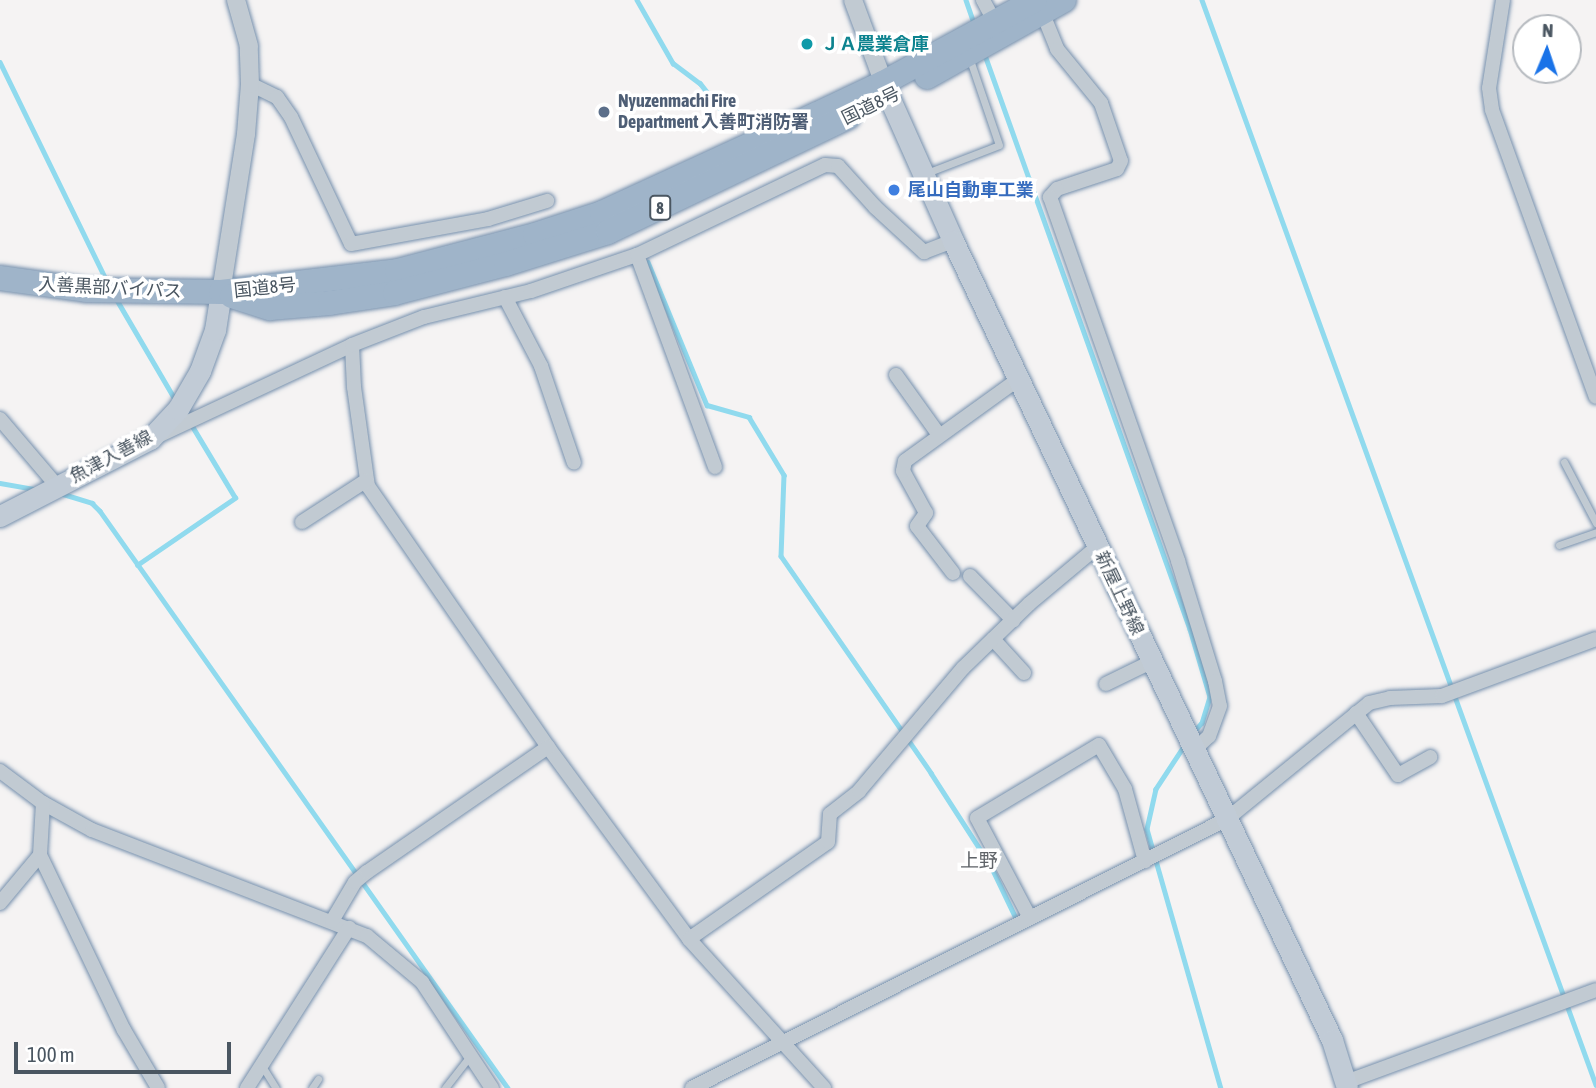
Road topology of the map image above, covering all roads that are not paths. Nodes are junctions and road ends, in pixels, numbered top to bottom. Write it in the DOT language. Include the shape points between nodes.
graph roads {
  1 [pos="236,0"];
  2 [pos="853,0"];
  3 [pos="1064,0"];
  4 [pos="1503,0"];
  5 [pos="1039,7"];
  6 [pos="993,19"];
  7 [pos="968,56"];
  8 [pos="250,85"];
  9 [pos="886,90"];
  10 [pos="923,175"];
  11 [pos="547,201"];
  12 [pos="953,241"];
  13 [pos="637,255"];
  14 [pos="0,278"];
  15 [pos="221,292"];
  16 [pos="505,298"];
  17 [pos="352,345"];
  18 [pos="896,375"];
  19 [pos="1020,377"];
  20 [pos="1596,397"];
  21 [pos="0,419"];
  22 [pos="939,435"];
  23 [pos="150,439"];
  24 [pos="1564,462"];
  25 [pos="574,463"];
  26 [pos="715,467"];
  27 [pos="368,480"];
  28 [pos="57,486"];
  29 [pos="0,516"];
  30 [pos="302,522"];
  31 [pos="1596,523"];
  32 [pos="1596,533"];
  33 [pos="1559,545"];
  34 [pos="1097,547"];
  35 [pos="953,573"];
  36 [pos="970,576"];
  37 [pos="1013,620"];
  38 [pos="993,639"];
  39 [pos="1596,639"];
  40 [pos="1151,662"];
  41 [pos="1024,673"];
  42 [pos="1106,684"];
  43 [pos="1356,713"];
  44 [pos="548,747"];
  45 [pos="1195,749"];
  46 [pos="1430,757"];
  47 [pos="0,771"];
  48 [pos="43,803"];
  49 [pos="1227,819"];
  50 [pos="40,855"];
  51 [pos="1145,861"];
  52 [pos="0,903"];
  53 [pos="1030,918"];
  54 [pos="332,921"];
  55 [pos="349,928"];
  56 [pos="689,939"];
  57 [pos="1596,990"];
  58 [pos="783,1043"];
  59 [pos="471,1055"];
  60 [pos="261,1065"];
  61 [pos="318,1079"];
  62 [pos="1346,1085"];
  63 [pos="157,1088"];
  64 [pos="247,1088"];
  65 [pos="276,1088"];
  66 [pos="312,1088"];
  67 [pos="445,1088"];
  68 [pos="492,1088"];
  69 [pos="692,1088"];
  70 [pos="824,1088"];
  1 -- 8 [label="street" via="249,46"];
  2 -- 9 [label="street"];
  3 -- 5 [label="highway, 国道8号 / 8"];
  4 -- 20 [label="street" via="1489,88 1492,110"];
  5 -- 6 [label="highway, 国道8号 / 8"];
  5 -- 45 [label="street" via="1057,49 1101,103 1121,161 1117,169 1057,189 1050,197 1216,681 1220,706 1209,736"];
  6 -- 7 [label="highway, 国道8号 / 8"];
  6 -- 9 [label="highway, 国道8号 / 8"];
  7 -- 9 [label="highway, 国道8号 / 8"];
  7 -- 10 [label="lane" via="999,145"];
  8 -- 11 [label="street" via="276,97 292,117 351,244 488,219"];
  8 -- 15 [label="street" via="243,161"];
  9 -- 10 [label="main road, 新屋上野線"];
  9 -- 15 [label="highway, 国道8号 / 8" via="608,232 506,264 396,293 330,303 270,308"];
  10 -- 12 [label="main road, 新屋上野線"];
  12 -- 13 [label="street" via="924,252 838,166 825,165"];
  12 -- 19 [label="main road, 新屋上野線"];
  13 -- 16 [label="street"];
  13 -- 26 [label="street"];
  14 -- 15 [label="highway, 入善黒部バイパス / 8" via="86,290"];
  15 -- 23 [label="main road, 魚津入善線" via="215,330 201,371 178,409"];
  16 -- 17 [label="street" via="424,317"];
  16 -- 25 [label="street" via="541,366"];
  17 -- 23 [label="street"];
  17 -- 27 [label="street"];
  18 -- 22 [label="street"];
  19 -- 22 [label="street"];
  19 -- 34 [label="main road, 新屋上野線"];
  21 -- 28 [label="street"];
  22 -- 35 [label="street" via="905,461 903,471 926,513 917,526"];
  23 -- 28 [label="main road, 魚津入善線"];
  24 -- 31 [label="lane"];
  27 -- 30 [label="street"];
  27 -- 44 [label="street"];
  28 -- 29 [label="main road, 魚津入善線"];
  32 -- 33 [label="lane"];
  34 -- 37 [label="street"];
  34 -- 40 [label="main road, 新屋上野線"];
  36 -- 37 [label="street"];
  37 -- 38 [label="street"];
  38 -- 41 [label="street"];
  38 -- 56 [label="street" via="963,667 859,791 830,814 828,842"];
  39 -- 43 [label="street" via="1442,696 1390,698 1369,703"];
  40 -- 42 [label="street"];
  40 -- 45 [label="main road, 新屋上野線"];
  43 -- 46 [label="street" via="1398,775"];
  43 -- 49 [label="street"];
  44 -- 54 [label="street" via="367,872 355,882"];
  44 -- 56 [label="street"];
  45 -- 49 [label="main road, 新屋上野線"];
  47 -- 48 [label="street"];
  48 -- 50 [label="street"];
  48 -- 54 [label="street" via="92,830"];
  49 -- 51 [label="street"];
  49 -- 62 [label="main road, 新屋上野線" via="1332,1040"];
  50 -- 52 [label="street"];
  50 -- 63 [label="street"];
  51 -- 53 [label="street"];
  51 -- 53 [label="street" via="1125,789 1099,745 977,818"];
  53 -- 58 [label="street"];
  54 -- 55 [label="street"];
  55 -- 59 [label="street" via="367,936 422,982"];
  55 -- 60 [label="street"];
  56 -- 58 [label="street"];
  57 -- 62 [label="street"];
  58 -- 69 [label="street"];
  58 -- 70 [label="street"];
  59 -- 67 [label="lane"];
  59 -- 68 [label="street"];
  60 -- 64 [label="street"];
  60 -- 65 [label="lane"];
  61 -- 66 [label="lane"];
}
